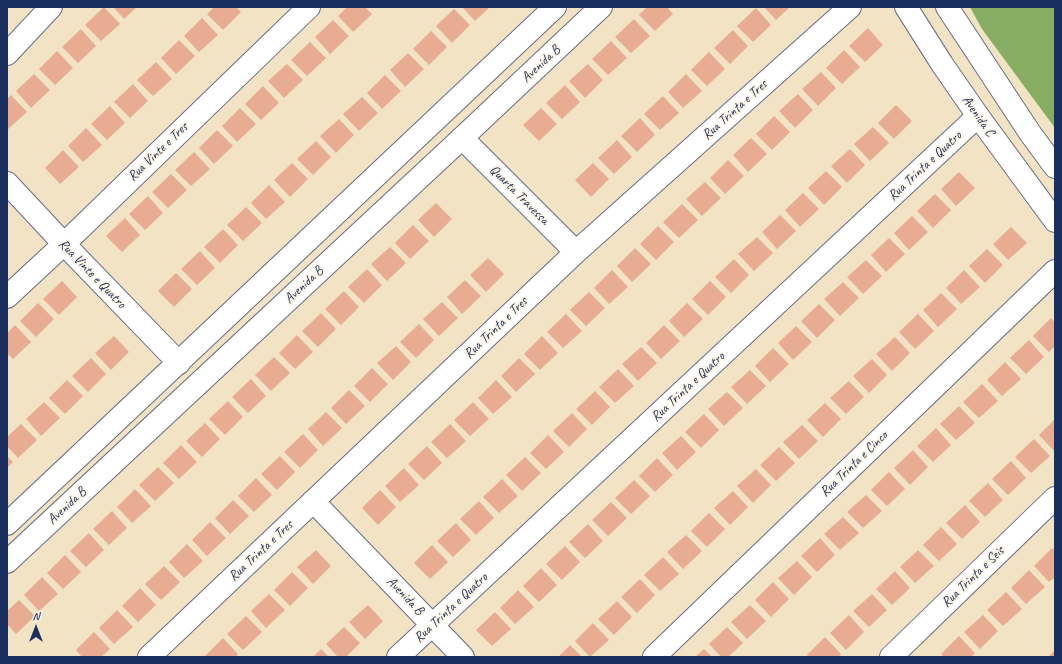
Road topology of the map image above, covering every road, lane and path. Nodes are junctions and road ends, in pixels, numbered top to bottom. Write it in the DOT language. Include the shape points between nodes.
graph roads {
  1 [pos="51,7"];
  2 [pos="309,7"];
  3 [pos="555,7"];
  4 [pos="601,7"];
  5 [pos="850,7"];
  6 [pos="906,7"];
  7 [pos="947,7"];
  8 [pos="7,54"];
  9 [pos="978,116"];
  10 [pos="462,138"];
  11 [pos="1055,167"];
  12 [pos="7,184"];
  13 [pos="1055,221"];
  14 [pos="64,244"];
  15 [pos="576,252"];
  16 [pos="1055,271"];
  17 [pos="7,297"];
  18 [pos="179,363"];
  19 [pos="1055,498"];
  20 [pos="313,501"];
  21 [pos="7,524"];
  22 [pos="7,562"];
  23 [pos="433,625"];
  24 [pos="149,657"];
  25 [pos="398,657"];
  26 [pos="463,657"];
  27 [pos="654,657"];
  28 [pos="891,657"];
  1 -- 8 [label="street"];
  2 -- 14 [label="street, Rua Vinte e Tres"];
  3 -- 18 [label="street, Avenida B"];
  4 -- 10 [label="street, Avenida B"];
  5 -- 15 [label="street, Rua Trinta e Tres"];
  6 -- 9 [label="street, Avenida C"];
  7 -- 11 [label="street"];
  9 -- 13 [label="street, Avenida C"];
  9 -- 23 [label="street, Rua Trinta e Quatro"];
  10 -- 15 [label="street, Quarta Travessa"];
  10 -- 22 [label="street, Avenida B"];
  12 -- 14 [label="street, Rua Vinte e Quatro"];
  14 -- 17 [label="street, Rua Vinte e Tres"];
  14 -- 18 [label="street, Rua Vinte e Quatro"];
  15 -- 20 [label="street, Rua Trinta e Tres"];
  16 -- 27 [label="street, Rua Trinta e Cinco"];
  18 -- 21 [label="street, Avenida B"];
  19 -- 28 [label="street, Rua Trinta e Seis"];
  20 -- 23 [label="street, Avenida B"];
  20 -- 24 [label="street, Rua Trinta e Tres"];
  23 -- 25 [label="street, Rua Trinta e Quatro"];
  23 -- 26 [label="street, Avenida B"];
}
